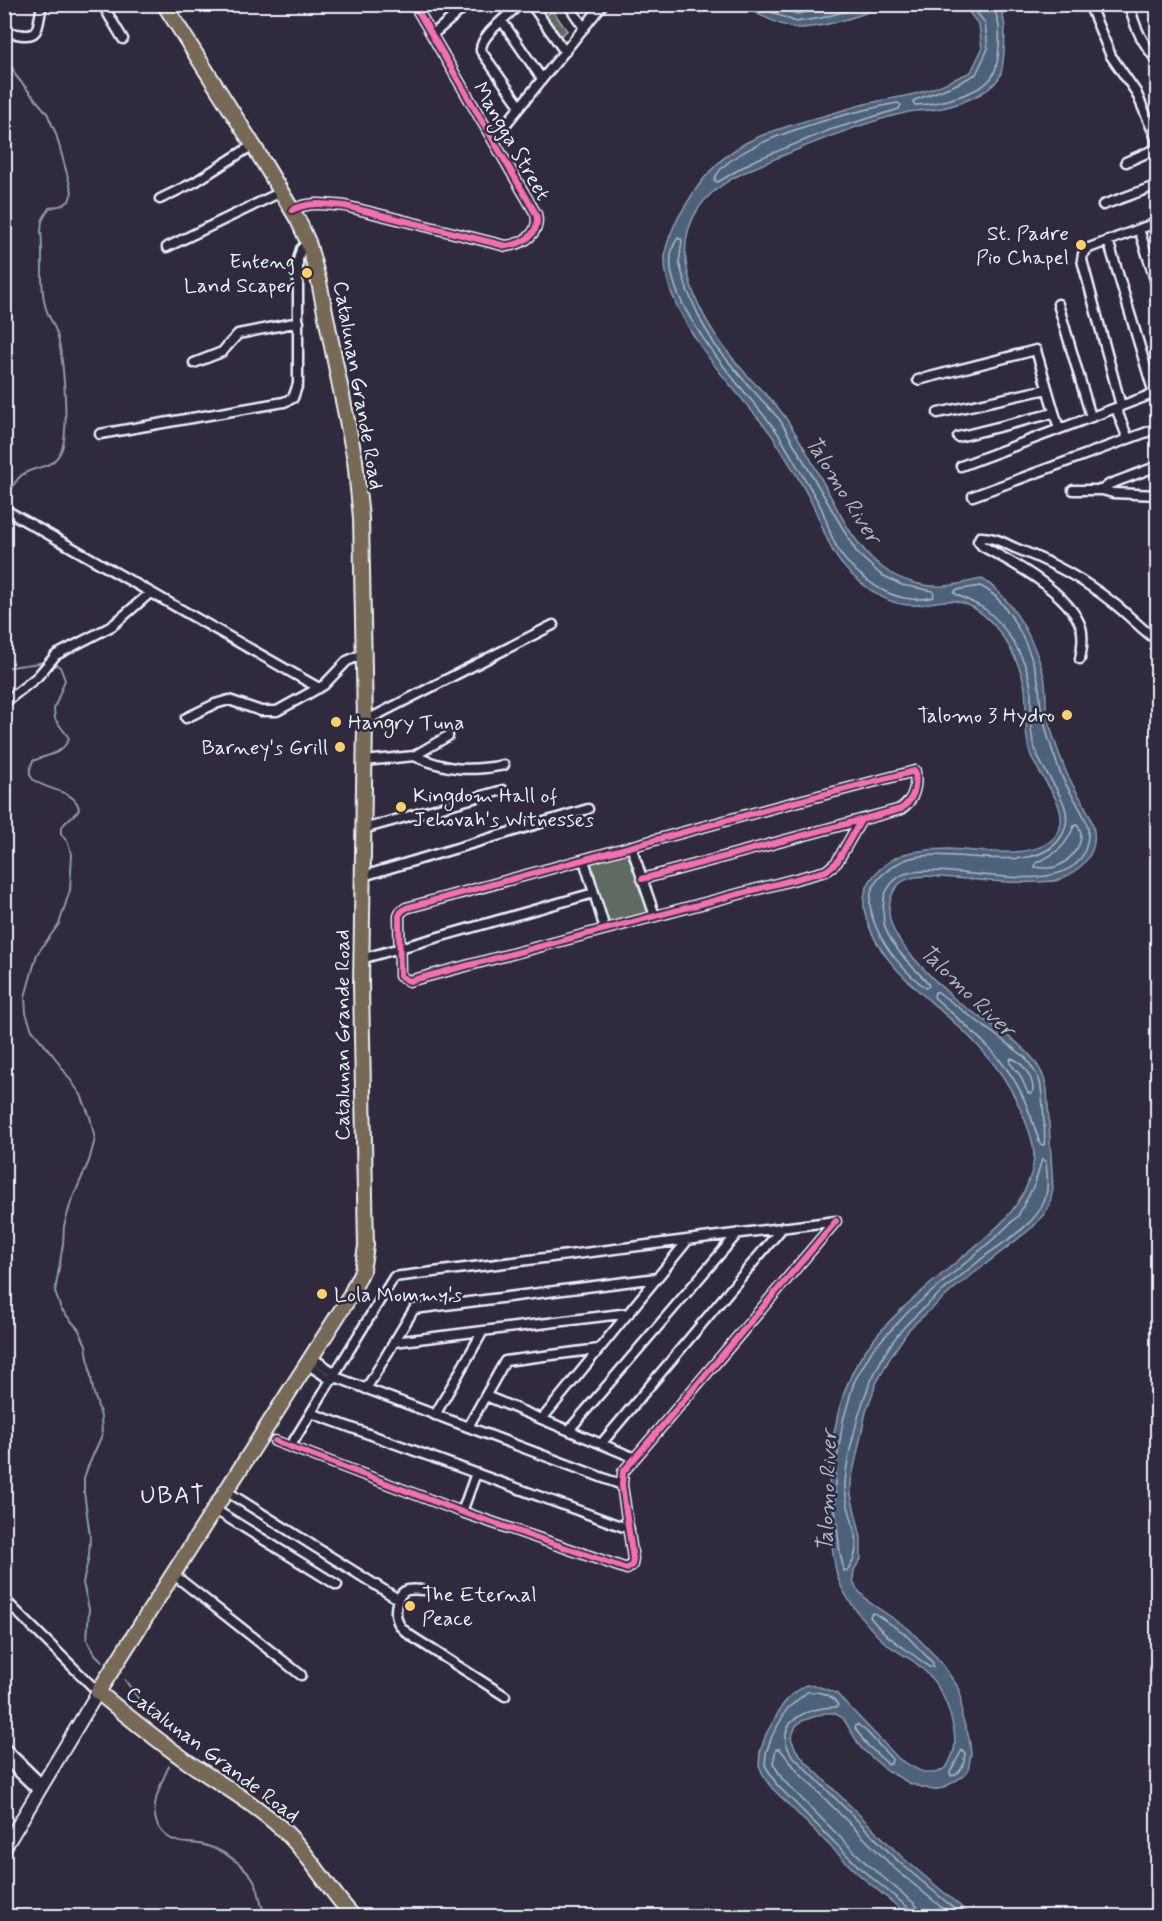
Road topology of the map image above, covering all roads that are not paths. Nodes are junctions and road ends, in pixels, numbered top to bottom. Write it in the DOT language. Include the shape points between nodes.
graph roads {
  1 [pos="42,4"];
  2 [pos="102,4"];
  3 [pos="164,4"];
  4 [pos="414,4"];
  5 [pos="468,4"];
  6 [pos="520,4"];
  7 [pos="531,4"];
  8 [pos="568,4"];
  9 [pos="603,4"];
  10 [pos="1089,4"];
  11 [pos="1129,4"];
  12 [pos="458,8"];
  13 [pos="502,21"];
  14 [pos="584,27"];
  15 [pos="4,32"];
  16 [pos="432,34"];
  17 [pos="123,39"];
  18 [pos="565,52"];
  19 [pos="1158,62"];
  20 [pos="542,79"];
  21 [pos="520,106"];
  22 [pos="493,140"];
  23 [pos="253,145"];
  24 [pos="1158,146"];
  25 [pos="1126,162"];
  26 [pos="1158,185"];
  27 [pos="281,192"];
  28 [pos="160,199"];
  29 [pos="1103,205"];
  30 [pos="292,210"];
  31 [pos="1158,222"];
  32 [pos="1139,229"];
  33 [pos="1108,240"];
  34 [pos="308,242"];
  35 [pos="167,247"];
  36 [pos="1158,290"];
  37 [pos="1058,304"];
  38 [pos="299,322"];
  39 [pos="194,363"];
  40 [pos="918,380"];
  41 [pos="1047,389"];
  42 [pos="1156,393"];
  43 [pos="1119,407"];
  44 [pos="938,412"];
  45 [pos="1054,413"];
  46 [pos="1091,417"];
  47 [pos="1158,428"];
  48 [pos="1059,429"];
  49 [pos="100,434"];
  50 [pos="958,437"];
  51 [pos="1128,439"];
  52 [pos="961,466"];
  53 [pos="1158,466"];
  54 [pos="1129,476"];
  55 [pos="1073,490"];
  56 [pos="1102,490"];
  57 [pos="1135,495"];
  58 [pos="1158,495"];
  59 [pos="973,496"];
  60 [pos="4,509"];
  61 [pos="150,593"];
  62 [pos="553,625"];
  63 [pos="1158,641"];
  64 [pos="363,654"];
  65 [pos="1080,659"];
  66 [pos="318,688"];
  67 [pos="4,702"];
  68 [pos="186,718"];
  69 [pos="364,721"];
  70 [pos="448,736"];
  71 [pos="414,756"];
  72 [pos="364,761"];
  73 [pos="504,765"];
  74 [pos="503,790"];
  75 [pos="588,809"];
  76 [pos="861,820"];
  77 [pos="363,829"];
  78 [pos="631,846"];
  79 [pos="584,860"];
  80 [pos="363,876"];
  81 [pos="642,879"];
  82 [pos="594,893"];
  83 [pos="655,916"];
  84 [pos="605,929"];
  85 [pos="399,948"];
  86 [pos="361,959"];
  87 [pos="783,1227"];
  88 [pos="738,1233"];
  89 [pos="688,1240"];
  90 [pos="657,1278"];
  91 [pos="629,1313"];
  92 [pos="483,1331"];
  93 [pos="394,1342"];
  94 [pos="599,1349"];
  95 [pos="309,1361"];
  96 [pos="335,1377"];
  97 [pos="366,1389"];
  98 [pos="486,1396"];
  99 [pos="311,1413"];
  100 [pos="435,1415"];
  101 [pos="542,1419"];
  102 [pos="468,1427"];
  103 [pos="568,1430"];
  104 [pos="275,1441"];
  105 [pos="601,1444"];
  106 [pos="290,1447"];
  107 [pos="634,1458"];
  108 [pos="476,1473"];
  109 [pos="622,1485"];
  110 [pos="226,1491"];
  111 [pos="214,1509"];
  112 [pos="462,1512"];
  113 [pos="629,1529"];
  114 [pos="173,1574"];
  115 [pos="337,1585"];
  116 [pos="424,1590"];
  117 [pos="4,1599"];
  118 [pos="398,1599"];
  119 [pos="301,1676"];
  120 [pos="98,1692"];
  121 [pos="505,1696"];
  122 [pos="4,1747"];
  123 [pos="4,1758"];
  124 [pos="40,1787"];
  125 [pos="4,1849"];
  126 [pos="352,1917"];
  1 -- 15 [label="street" via="34,35"];
  2 -- 17 [label="street"];
  3 -- 23 [label="main road, Catalunan Grande Road"];
  4 -- 16 [label="street, Mangga Street"];
  5 -- 12 [label="street"];
  6 -- 13 [label="street"];
  7 -- 18 [label="street"];
  8 -- 14 [label="street"];
  9 -- 14 [label="street"];
  10 -- 24 [label="street" via="1111,56 1136,92"];
  11 -- 19 [label="street" via="1134,26"];
  12 -- 16 [label="street"];
  13 -- 20 [label="street"];
  13 -- 21 [label="street" via="482,42 481,51"];
  14 -- 18 [label="street"];
  16 -- 22 [label="street, Mangga Street"];
  18 -- 20 [label="street"];
  20 -- 21 [label="street"];
  21 -- 22 [label="street"];
  22 -- 30 [label="street, Mangga Street" via="536,214 538,222 532,234 519,243 492,244 345,206 306,204"];
  23 -- 27 [label="main road, Catalunan Grande Road"];
  23 -- 28 [label="street"];
  24 -- 25 [label="street"];
  26 -- 29 [label="street"];
  27 -- 30 [label="main road, Catalunan Grande Road"];
  27 -- 35 [label="street"];
  30 -- 34 [label="main road, Catalunan Grande Road"];
  31 -- 32 [label="street"];
  32 -- 33 [label="street"];
  32 -- 36 [label="street"];
  33 -- 42 [label="street"];
  33 -- 43 [label="street" via="1089,248 1082,260"];
  34 -- 38 [label="street" via="298,260"];
  34 -- 64 [label="main road, Catalunan Grande Road" via="358,484"];
  37 -- 46 [label="street"];
  38 -- 39 [label="street" via="238,334 222,352"];
  38 -- 49 [label="street" via="298,384 296,394 289,400"];
  40 -- 41 [label="street" via="1036,350"];
  41 -- 44 [label="street"];
  41 -- 45 [label="street"];
  42 -- 43 [label="street"];
  43 -- 46 [label="street"];
  43 -- 51 [label="street"];
  45 -- 48 [label="street"];
  45 -- 50 [label="street"];
  46 -- 48 [label="street"];
  47 -- 51 [label="street"];
  48 -- 52 [label="street"];
  51 -- 59 [label="street"];
  53 -- 54 [label="street"];
  54 -- 56 [label="street"];
  54 -- 57 [label="street"];
  55 -- 56 [label="street"];
  56 -- 57 [label="street"];
  57 -- 58 [label="street"];
  60 -- 61 [label="street"];
  61 -- 66 [label="street"];
  61 -- 67 [label="street" via="111,626 56,655 37,677"];
  62 -- 69 [label="street"];
  63 -- 65 [label="street" via="1114,603 1078,579 1025,552 980,537 982,546 1027,570 1067,606 1081,627"];
  64 -- 66 [label="street" via="347,661 329,682"];
  64 -- 69 [label="main road, Catalunan Grande Road"];
  66 -- 68 [label="street" via="270,712 229,700"];
  69 -- 72 [label="main road, Catalunan Grande Road"];
  70 -- 71 [label="street"];
  71 -- 72 [label="street"];
  71 -- 73 [label="street" via="456,770"];
  72 -- 77 [label="main road, Catalunan Grande Road"];
  74 -- 77 [label="street"];
  75 -- 80 [label="street"];
  76 -- 78 [label="street" via="893,813 907,805 915,789 915,771"];
  76 -- 81 [label="street"];
  76 -- 83 [label="street" via="831,869"];
  77 -- 80 [label="main road, Catalunan Grande Road"];
  78 -- 79 [label="street"];
  78 -- 81 [label="street"];
  79 -- 82 [label="street"];
  79 -- 85 [label="street" via="404,910 399,916"];
  80 -- 86 [label="main road, Catalunan Grande Road"];
  81 -- 83 [label="street"];
  82 -- 84 [label="street"];
  82 -- 85 [label="street"];
  83 -- 84 [label="street"];
  84 -- 85 [label="street" via="409,981 399,973"];
  85 -- 86 [label="street"];
  86 -- 95 [label="main road, Catalunan Grande Road" via="365,1254 355,1287"];
  87 -- 88 [label="street"];
  87 -- 105 [label="street"];
  87 -- 107 [label="street" via="836,1221"];
  88 -- 89 [label="street"];
  88 -- 103 [label="street"];
  89 -- 90 [label="street"];
  89 -- 96 [label="street" via="394,1277"];
  90 -- 91 [label="street"];
  90 -- 93 [label="street" via="414,1309"];
  91 -- 92 [label="street"];
  91 -- 94 [label="street"];
  92 -- 93 [label="street"];
  92 -- 100 [label="street"];
  93 -- 97 [label="street"];
  94 -- 98 [label="street" via="505,1361"];
  94 -- 101 [label="street"];
  95 -- 96 [label="street"];
  95 -- 110 [label="main road, Catalunan Grande Road"];
  96 -- 97 [label="street"];
  96 -- 99 [label="street"];
  97 -- 100 [label="street"];
  98 -- 101 [label="street"];
  98 -- 102 [label="street"];
  99 -- 106 [label="street"];
  99 -- 108 [label="street"];
  100 -- 102 [label="street"];
  101 -- 103 [label="street"];
  102 -- 109 [label="street"];
  103 -- 105 [label="street"];
  104 -- 106 [label="street"];
  105 -- 107 [label="street"];
  106 -- 112 [label="street"];
  107 -- 109 [label="street" via="623,1472"];
  108 -- 112 [label="street"];
  108 -- 113 [label="street"];
  109 -- 113 [label="street"];
  110 -- 111 [label="main road, Catalunan Grande Road"];
  110 -- 118 [label="street"];
  111 -- 114 [label="main road, Catalunan Grande Road"];
  111 -- 115 [label="street"];
  112 -- 113 [label="street" via="623,1569 633,1563"];
  114 -- 119 [label="street"];
  114 -- 120 [label="main road, Catalunan Grande Road"];
  116 -- 118 [label="street" via="408,1590"];
  117 -- 120 [label="street"];
  118 -- 121 [label="street" via="397,1621 405,1631"];
  120 -- 124 [label="main road"];
  120 -- 126 [label="main road, Catalunan Grande Road" via="280,1827"];
  122 -- 124 [label="street"];
  123 -- 124 [label="street"];
  124 -- 125 [label="main road"];
}
